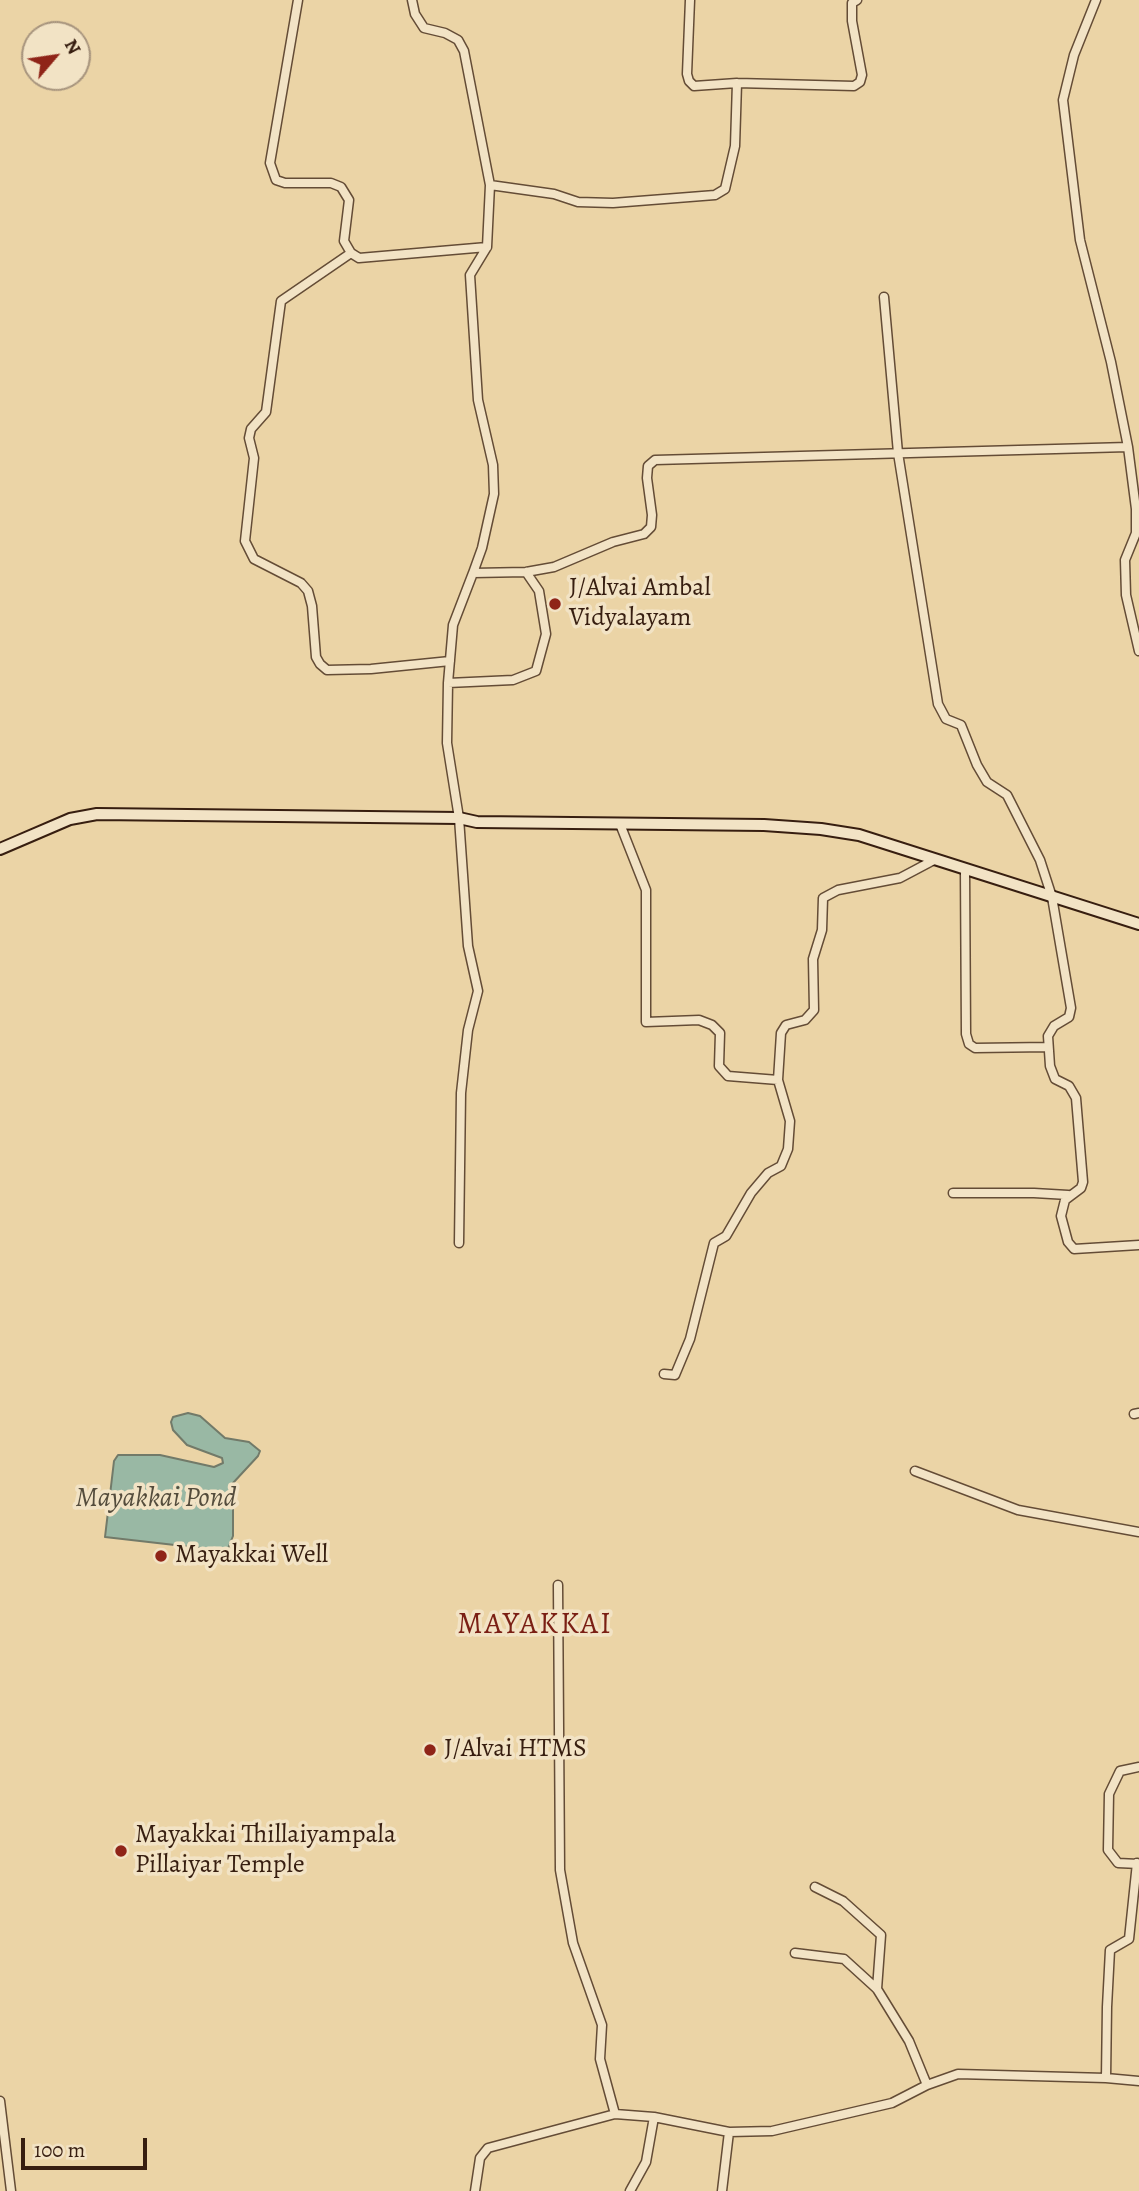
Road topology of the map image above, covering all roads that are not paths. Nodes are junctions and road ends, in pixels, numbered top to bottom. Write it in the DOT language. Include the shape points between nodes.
graph roads {
  1 [pos="298,0"];
  2 [pos="412,0"];
  3 [pos="690,0"];
  4 [pos="857,0"];
  5 [pos="1096,0"];
  6 [pos="737,83"];
  7 [pos="490,184"];
  8 [pos="487,247"];
  9 [pos="351,253"];
  10 [pos="884,297"];
  11 [pos="1128,447"];
  12 [pos="898,453"];
  13 [pos="1138,509"];
  14 [pos="526,572"];
  15 [pos="473,573"];
  16 [pos="1139,651"];
  17 [pos="450,660"];
  18 [pos="448,683"];
  19 [pos="459,818"];
  20 [pos="620,824"];
  21 [pos="0,849"];
  22 [pos="934,860"];
  23 [pos="965,870"];
  24 [pos="1052,897"];
  25 [pos="1139,925"];
  26 [pos="1048,1047"];
  27 [pos="778,1080"];
  28 [pos="953,1193"];
  29 [pos="1068,1195"];
  30 [pos="459,1243"];
  31 [pos="1139,1245"];
  32 [pos="664,1374"];
  33 [pos="915,1471"];
  34 [pos="1139,1532"];
  35 [pos="558,1586"];
  36 [pos="1139,1768"];
  37 [pos="1138,1863"];
  38 [pos="815,1887"];
  39 [pos="795,1953"];
  40 [pos="877,1989"];
  41 [pos="1106,2078"];
  42 [pos="1139,2081"];
  43 [pos="927,2085"];
  44 [pos="0,2101"];
  45 [pos="615,2114"];
  46 [pos="654,2117"];
  47 [pos="729,2132"];
  48 [pos="11,2191"];
  49 [pos="475,2191"];
  50 [pos="630,2191"];
  51 [pos="722,2191"];
  1 -- 9 [label="street" via="270,163 276,180 341,187 349,200 344,241"];
  2 -- 7 [label="street" via="424,28 458,40 464,51"];
  3 -- 6 [label="street" via="689,81 694,86"];
  4 -- 6 [label="street" via="852,3 852,21 860,82 854,86"];
  5 -- 11 [label="street" via="1074,55 1063,100 1080,240"];
  6 -- 7 [label="street" via="735,146 725,189 715,195 578,202"];
  7 -- 8 [label="street"];
  8 -- 9 [label="street" via="359,258"];
  8 -- 15 [label="street" via="470,275 478,400 493,465 494,494"];
  9 -- 17 [label="street" via="281,301 266,412 249,438 254,458 245,541 254,559 308,591 316,657 327,670"];
  10 -- 12 [label="street"];
  11 -- 12 [label="street"];
  11 -- 13 [label="street"];
  12 -- 14 [label="street" via="655,460 648,466 647,478 651,527 643,534 554,567"];
  12 -- 24 [label="street" via="938,704 946,719 961,726 987,782 1007,795 1040,860"];
  13 -- 16 [label="street" via="1136,533 1125,560 1126,595"];
  14 -- 15 [label="street"];
  14 -- 18 [label="street" via="539,591 546,634 536,671 513,680"];
  15 -- 17 [label="street" via="453,625"];
  17 -- 18 [label="street"];
  18 -- 19 [label="street" via="447,743"];
  19 -- 20 [label="street"];
  19 -- 21 [label="street" via="97,814 70,819"];
  19 -- 30 [label="street" via="468,946 478,991 461,1093"];
  20 -- 22 [label="street" via="821,829 859,835"];
  20 -- 27 [label="street" via="646,890 646,1022 699,1020 712,1025 720,1033 719,1066 728,1076"];
  22 -- 23 [label="street"];
  22 -- 27 [label="street" via="900,878 838,890 822,898 822,930 813,959 814,1010 805,1020 786,1025 781,1033"];
  23 -- 24 [label="street"];
  23 -- 26 [label="street" via="969,1044 975,1048"];
  24 -- 25 [label="street"];
  24 -- 26 [label="street" via="1071,1008 1069,1017 1048,1036"];
  26 -- 29 [label="street" via="1055,1079 1069,1086 1076,1098 1083,1182"];
  27 -- 32 [label="street" via="790,1121 788,1149 781,1166 751,1192 726,1236 713,1243 690,1339 675,1375"];
  28 -- 29 [label="street"];
  29 -- 31 [label="street" via="1062,1216 1071,1248"];
  33 -- 34 [label="street" via="1018,1510"];
  35 -- 45 [label="street" via="560,1870 573,1943 602,2025 600,2059"];
  36 -- 37 [label="street" via="1120,1771 1109,1794 1108,1850 1118,1863"];
  37 -- 41 [label="street" via="1129,1939 1110,1950"];
  38 -- 40 [label="street" via="843,1901 881,1934"];
  39 -- 40 [label="street" via="844,1959"];
  40 -- 43 [label="street" via="909,2041"];
  41 -- 42 [label="street"];
  41 -- 43 [label="street" via="958,2074"];
  43 -- 47 [label="street" via="892,2103 852,2113 772,2131"];
  44 -- 48 [label="street"];
  45 -- 46 [label="street"];
  45 -- 49 [label="street" via="488,2148 480,2158"];
  46 -- 47 [label="street"];
  46 -- 50 [label="street" via="646,2162"];
  47 -- 51 [label="street"];
}
